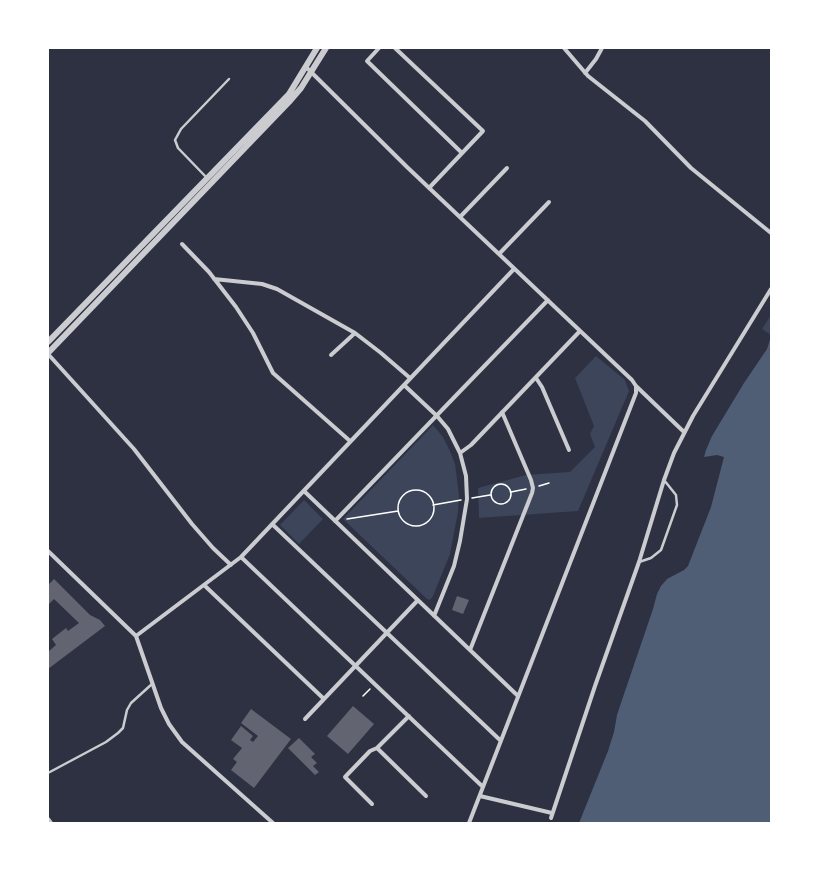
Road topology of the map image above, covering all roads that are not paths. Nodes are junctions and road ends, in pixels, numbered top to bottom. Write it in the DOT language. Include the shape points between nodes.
graph roads {
  1 [pos="317,48"];
  2 [pos="326,48"];
  3 [pos="379,48"];
  4 [pos="395,48"];
  5 [pos="564,48"];
  6 [pos="602,48"];
  7 [pos="306,67"];
  8 [pos="311,72"];
  9 [pos="585,73"];
  10 [pos="229,79"];
  11 [pos="462,153"];
  12 [pos="507,168"];
  13 [pos="210,181"];
  14 [pos="429,188"];
  15 [pos="550,202"];
  16 [pos="460,217"];
  17 [pos="771,233"];
  18 [pos="182,244"];
  19 [pos="499,254"];
  20 [pos="514,269"];
  21 [pos="214,279"];
  22 [pos="771,289"];
  23 [pos="548,300"];
  24 [pos="580,331"];
  25 [pos="355,333"];
  26 [pos="48,342"];
  27 [pos="48,353"];
  28 [pos="331,355"];
  29 [pos="410,378"];
  30 [pos="536,378"];
  31 [pos="404,385"];
  32 [pos="636,386"];
  33 [pos="502,412"];
  34 [pos="436,416"];
  35 [pos="684,432"];
  36 [pos="350,441"];
  37 [pos="569,450"];
  38 [pos="460,452"];
  39 [pos="664,480"];
  40 [pos="304,491"];
  41 [pos="335,521"];
  42 [pos="272,524"];
  43 [pos="48,551"];
  44 [pos="241,557"];
  45 [pos="639,562"];
  46 [pos="231,565"];
  47 [pos="204,585"];
  48 [pos="418,600"];
  49 [pos="434,616"];
  50 [pos="386,633"];
  51 [pos="136,636"];
  52 [pos="470,650"];
  53 [pos="355,666"];
  54 [pos="152,684"];
  55 [pos="518,696"];
  56 [pos="324,699"];
  57 [pos="409,716"];
  58 [pos="305,718"];
  59 [pos="501,741"];
  60 [pos="377,748"];
  61 [pos="48,773"];
  62 [pos="483,787"];
  63 [pos="426,796"];
  64 [pos="480,796"];
  65 [pos="372,804"];
  66 [pos="552,812"];
  67 [pos="551,818"];
  68 [pos="48,819"];
  69 [pos="51,823"];
  70 [pos="273,823"];
  71 [pos="469,823"];
  1 -- 7 [label="street"];
  2 -- 8 [label="street"];
  3 -- 11 [label="street" via="366,60"];
  4 -- 11 [label="street" via="483,131"];
  5 -- 9 [label="street"];
  6 -- 9 [label="street"];
  7 -- 8 [label="street"];
  7 -- 13 [label="street" via="289,94"];
  8 -- 13 [label="street" via="289,102"];
  8 -- 14 [label="street"];
  9 -- 17 [label="street" via="646,121 704,180"];
  10 -- 13 [label="lane" via="181,129 175,140 178,148"];
  11 -- 14 [label="street"];
  12 -- 16 [label="street"];
  13 -- 26 [label="street"];
  13 -- 27 [label="street"];
  14 -- 16 [label="street"];
  15 -- 19 [label="street"];
  16 -- 19 [label="street"];
  18 -- 21 [label="street"];
  19 -- 20 [label="street"];
  20 -- 23 [label="street"];
  20 -- 29 [label="street"];
  21 -- 25 [label="street" via="271,287"];
  21 -- 36 [label="street" via="253,333 273,373"];
  22 -- 35 [label="street"];
  23 -- 24 [label="street"];
  23 -- 34 [label="street"];
  24 -- 30 [label="street"];
  24 -- 32 [label="street"];
  25 -- 28 [label="street"];
  25 -- 29 [label="street"];
  27 -- 46 [label="street" via="130,444 192,524"];
  29 -- 31 [label="street"];
  30 -- 33 [label="street"];
  30 -- 37 [label="street"];
  31 -- 34 [label="street"];
  31 -- 36 [label="street"];
  32 -- 35 [label="street"];
  32 -- 55 [label="street" via="636,393"];
  33 -- 38 [label="street" via="471,445"];
  33 -- 52 [label="street" via="533,488"];
  34 -- 38 [label="street" via="450,433"];
  34 -- 41 [label="street"];
  35 -- 39 [label="street"];
  36 -- 40 [label="street"];
  38 -- 49 [label="street" via="467,488 463,526 454,566"];
  39 -- 45 [label="street"];
  39 -- 45 [label="lane" via="676,495 676,505 660,550 651,558"];
  40 -- 41 [label="street"];
  40 -- 42 [label="street"];
  41 -- 48 [label="street"];
  42 -- 44 [label="street"];
  42 -- 50 [label="street"];
  43 -- 51 [label="street"];
  44 -- 46 [label="street"];
  44 -- 53 [label="street"];
  45 -- 66 [label="street"];
  46 -- 47 [label="street"];
  47 -- 51 [label="street"];
  47 -- 56 [label="street"];
  48 -- 49 [label="street"];
  48 -- 50 [label="street"];
  49 -- 52 [label="street"];
  50 -- 53 [label="street"];
  50 -- 59 [label="street"];
  51 -- 54 [label="street"];
  52 -- 55 [label="street"];
  53 -- 56 [label="street"];
  53 -- 57 [label="street"];
  54 -- 61 [label="lane" via="131,703 123,728 118,733"];
  54 -- 70 [label="street" via="164,716 182,742"];
  55 -- 59 [label="street"];
  56 -- 58 [label="street"];
  57 -- 60 [label="street"];
  57 -- 62 [label="street"];
  59 -- 62 [label="street"];
  60 -- 63 [label="street"];
  60 -- 65 [label="street" via="345,777"];
  62 -- 64 [label="street"];
  64 -- 66 [label="street"];
  64 -- 71 [label="street"];
  66 -- 67 [label="street"];
  68 -- 69 [label="street"];
}
